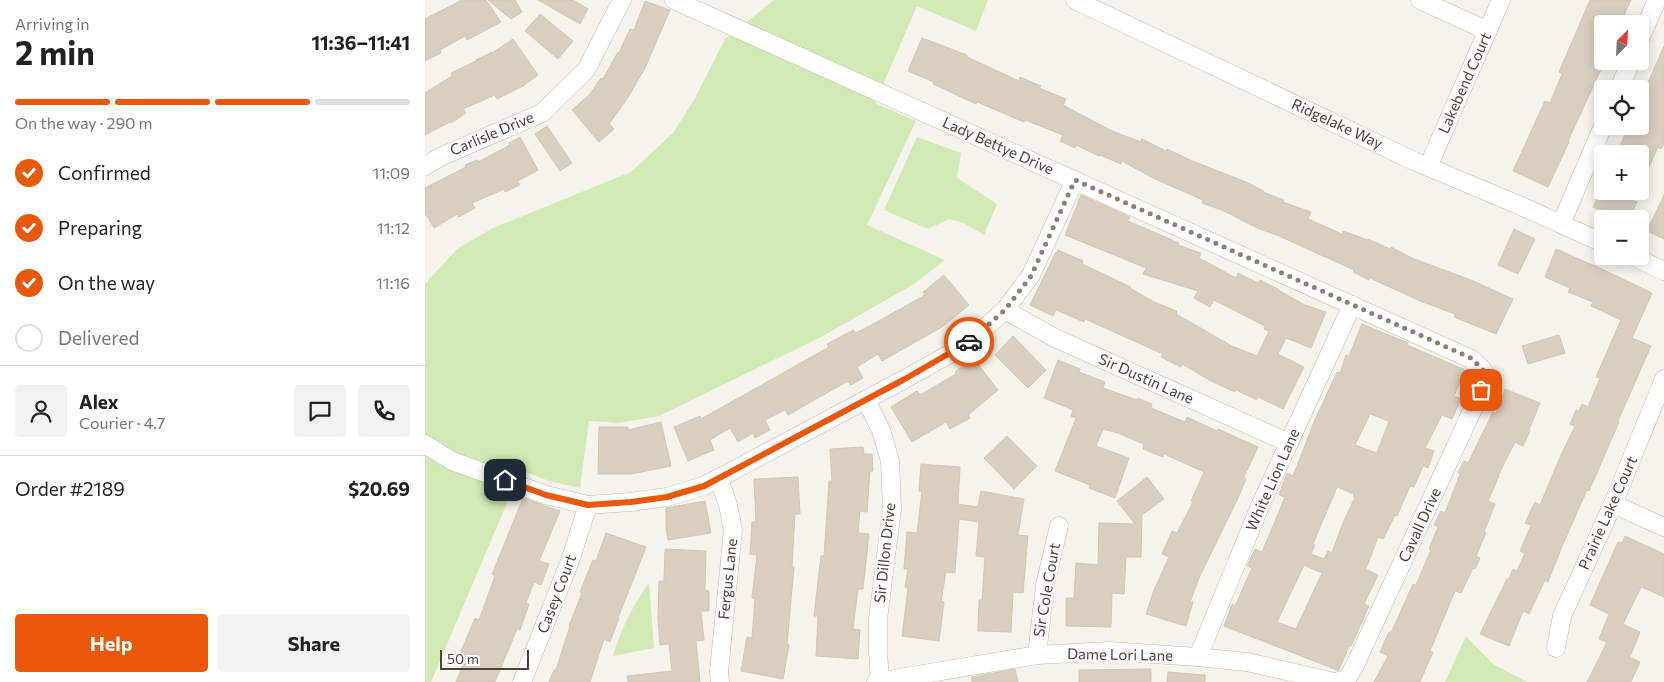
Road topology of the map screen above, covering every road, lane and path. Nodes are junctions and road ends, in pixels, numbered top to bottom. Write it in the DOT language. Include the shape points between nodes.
graph roads {
  1 [pos="621,0"];
  2 [pos="674,0"];
  3 [pos="1075,0"];
  4 [pos="1420,0"];
  5 [pos="1501,0"];
  6 [pos="1657,0"];
  7 [pos="1649,18"];
  8 [pos="1488,31"];
  9 [pos="1599,135"];
  10 [pos="425,166"];
  11 [pos="1428,167"];
  12 [pos="1075,180"];
  13 [pos="1561,224"];
  14 [pos="1594,239"];
  15 [pos="1649,264"];
  16 [pos="1664,271"];
  17 [pos="1352,305"];
  18 [pos="1005,310"];
  19 [pos="1483,370"];
  20 [pos="1664,379"];
  21 [pos="866,400"];
  22 [pos="1289,443"];
  23 [pos="425,444"];
  24 [pos="719,479"];
  25 [pos="1613,504"];
  26 [pos="588,505"];
  27 [pos="1059,526"];
  28 [pos="1664,527"];
  29 [pos="1557,648"];
  30 [pos="1037,655"];
  31 [pos="1198,657"];
  32 [pos="878,681"];
  33 [pos="1338,681"];
  34 [pos="522,682"];
  35 [pos="720,682"];
  1 -- 10 [label="street, Carlisle Drive" via="586,70 542,113"];
  2 -- 12 [label="street, Lady Bettye Drive"];
  3 -- 11 [label="street, Ridgelake Way"];
  4 -- 8 [label="street"];
  5 -- 8 [label="street, Lakebend Court"];
  6 -- 7 [label="street"];
  8 -- 11 [label="street, Lakebend Court"];
  9 -- 13 [label="street"];
  11 -- 13 [label="street, Ridgelake Way"];
  12 -- 17 [label="street, Lady Bettye Drive"];
  12 -- 18 [label="street" via="1031,276"];
  13 -- 14 [label="street, Ridgelake Way"];
  15 -- 16 [label="street"];
  17 -- 19 [label="street, Lady Bettye Drive" via="1471,358"];
  17 -- 22 [label="street, White Lion Lane"];
  18 -- 21 [label="street" via="967,344"];
  18 -- 22 [label="street, Sir Dustin Lane" via="1055,338"];
  19 -- 33 [label="street, Cavall Drive" via="1485,381 1477,400 1355,665"];
  20 -- 25 [label="street, Prairie Lake Court"];
  21 -- 24 [label="street"];
  21 -- 32 [label="street, Sir Dillon Drive" via="881,430 890,461 892,508 878,619"];
  22 -- 31 [label="street, White Lion Lane"];
  23 -- 26 [label="street" via="453,461 546,495"];
  24 -- 26 [label="street" via="667,497"];
  24 -- 35 [label="street, Fergus Lane" via="729,504 733,530"];
  25 -- 28 [label="street"];
  25 -- 29 [label="street, Prairie Lake Court" via="1562,616"];
  26 -- 34 [label="street, Casey Court" via="570,562"];
  27 -- 30 [label="street, Sir Cole Court" via="1045,585"];
  30 -- 31 [label="street, Dame Lori Lane" via="1109,652"];
  30 -- 32 [label="street, Dame Lori Lane"];
  31 -- 33 [label="street, Dame Lori Lane" via="1247,662"];
}
